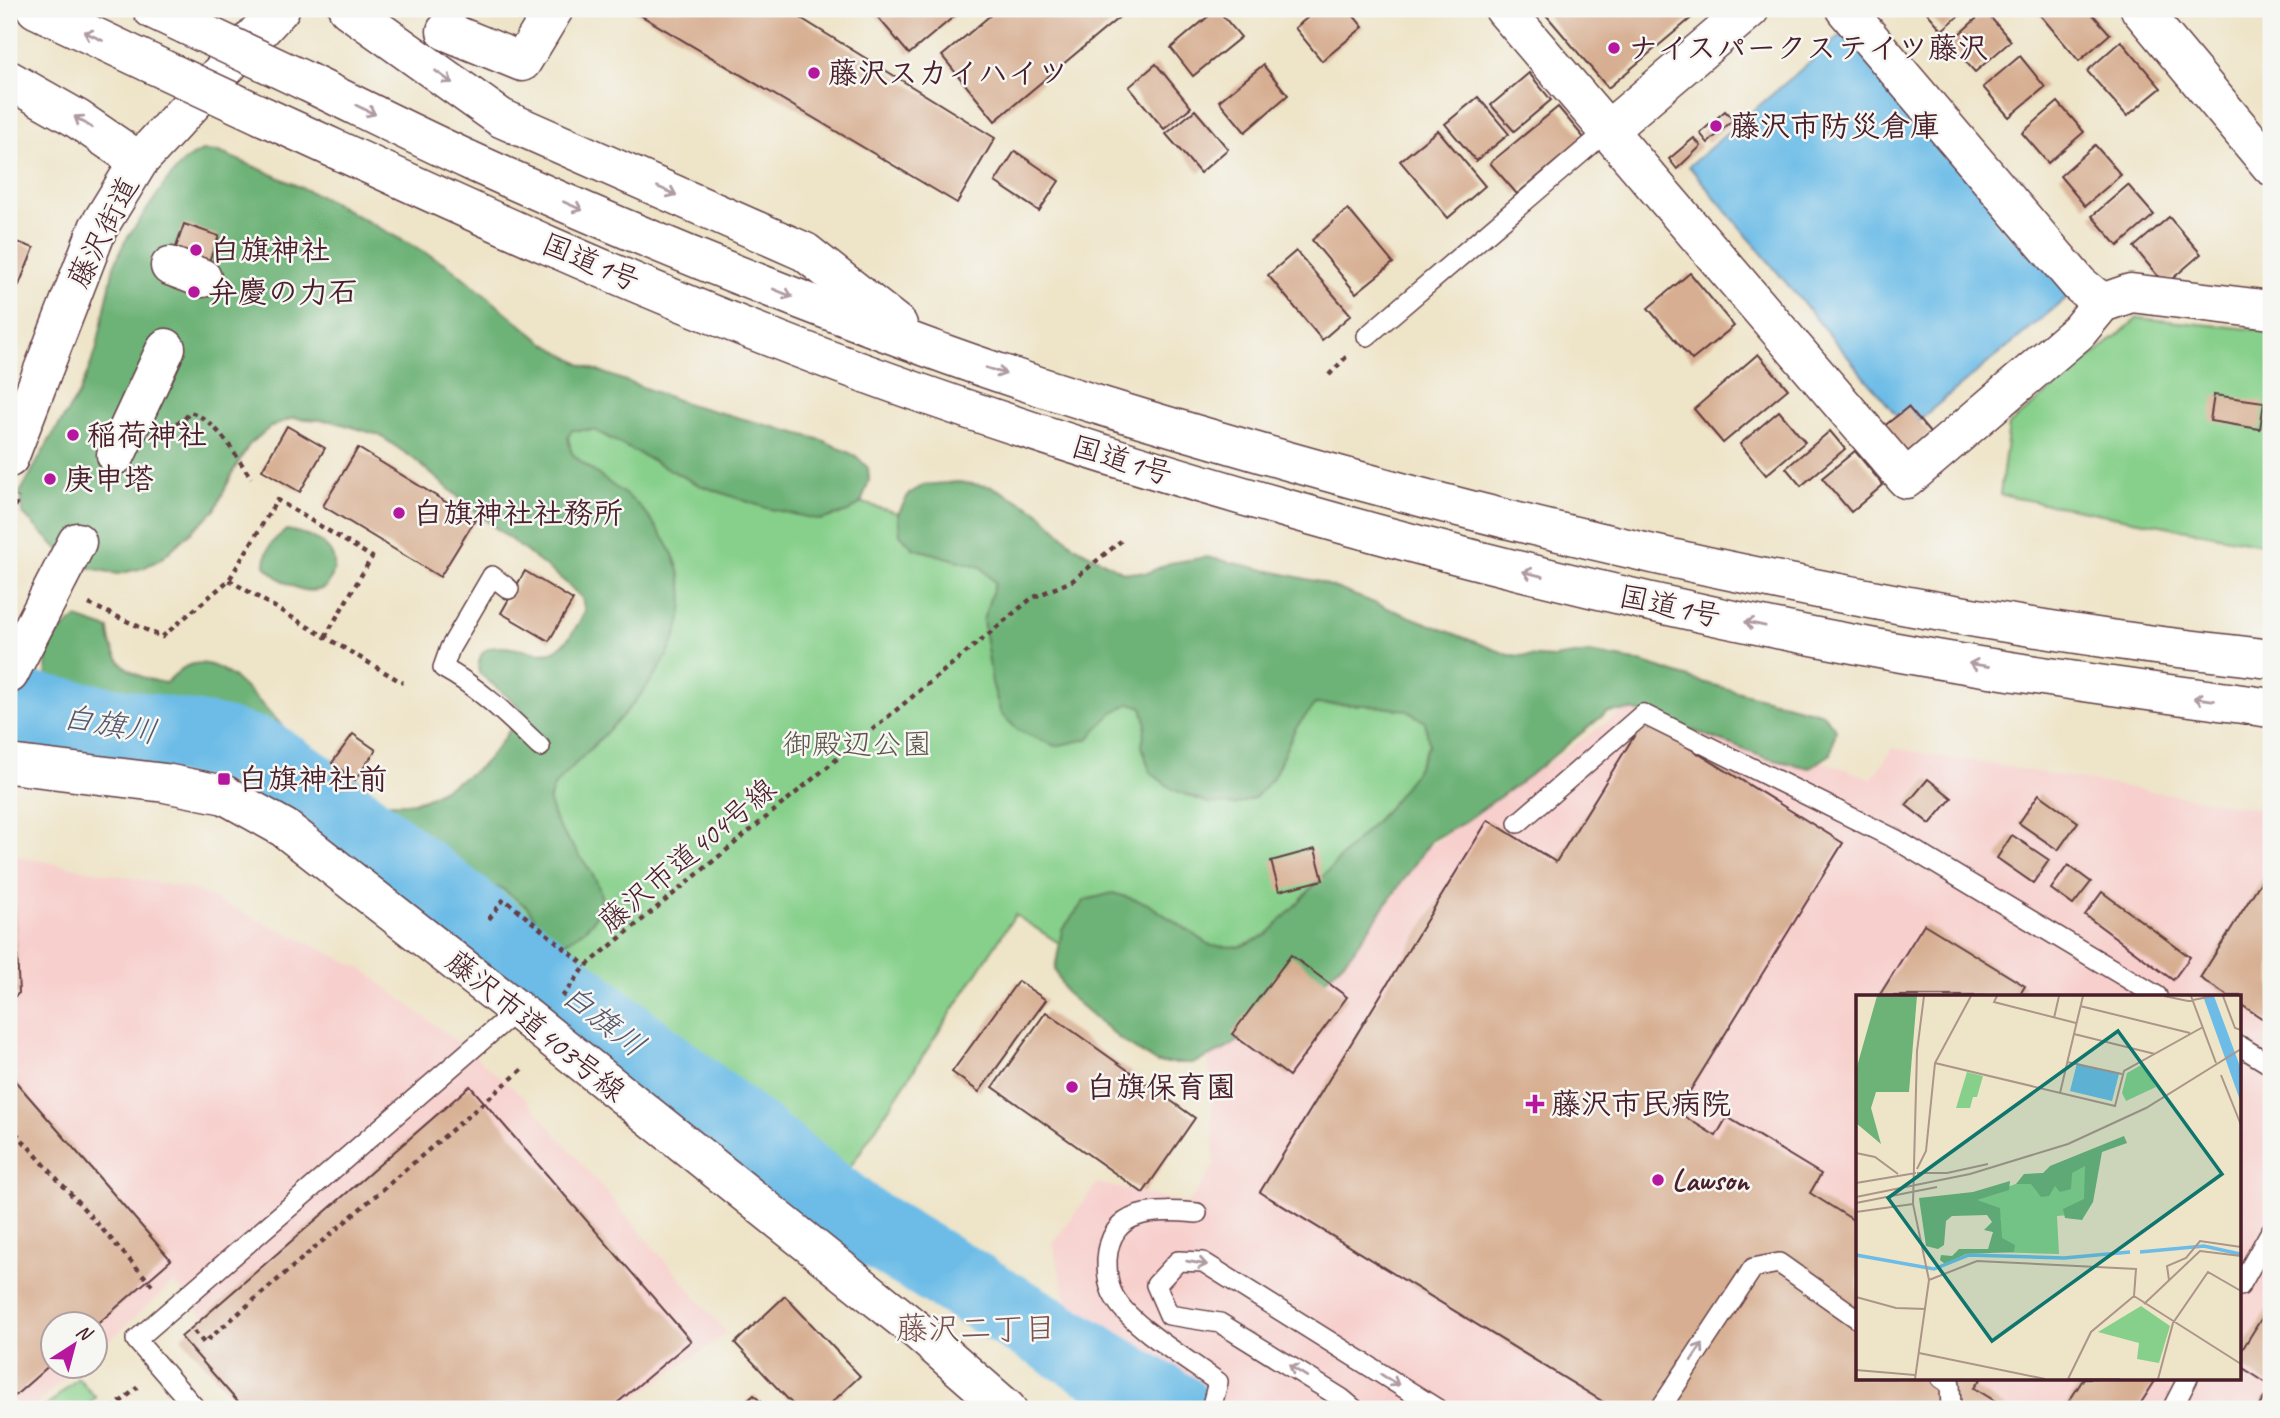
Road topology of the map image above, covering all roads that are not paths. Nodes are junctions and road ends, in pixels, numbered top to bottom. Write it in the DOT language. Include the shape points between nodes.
graph roads {
  1 [pos="36,9"];
  2 [pos="152,9"];
  3 [pos="280,9"];
  4 [pos="348,9"];
  5 [pos="554,9"];
  6 [pos="1504,9"];
  7 [pos="1750,9"];
  8 [pos="1845,9"];
  9 [pos="2140,9"];
  10 [pos="446,31"];
  11 [pos="9,80"];
  12 [pos="1608,130"];
  13 [pos="139,161"];
  14 [pos="2271,166"];
  15 [pos="2102,303"];
  16 [pos="2271,310"];
  17 [pos="1367,336"];
  18 [pos="166,348"];
  19 [pos="928,348"];
  20 [pos="116,455"];
  21 [pos="9,458"];
  22 [pos="78,542"];
  23 [pos="509,589"];
  24 [pos="2271,659"];
  25 [pos="9,674"];
  26 [pos="2271,708"];
  27 [pos="540,747"];
  28 [pos="9,764"];
  29 [pos="1518,823"];
  30 [pos="2155,995"];
  31 [pos="517,1010"];
  32 [pos="2242,1047"];
  33 [pos="2271,1065"];
  34 [pos="1197,1213"];
  35 [pos="2271,1231"];
  36 [pos="2242,1282"];
  37 [pos="1856,1318"];
  38 [pos="1944,1380"];
  39 [pos="2187,1380"];
  40 [pos="1212,1408"];
  41 [pos="196,1409"];
  42 [pos="1007,1409"];
  43 [pos="1354,1409"];
  44 [pos="1436,1409"];
  45 [pos="1660,1409"];
  46 [pos="1951,1409"];
  47 [pos="2172,1409"];
  26 -- 1 [label="main road, 国道1号, one-way, bridge" via="2093,684 1747,622 1396,540 1181,479 1030,431 766,336 442,197"];
  2 -- 19 [label="main road, 国道1号, one-way, bridge" via="471,161 648,239"];
  3 -- 13 [label="main road, 藤沢街道"];
  4 -- 19 [label="main road, one-way" via="501,118 805,252"];
  5 -- 10 [label="main road" via="522,62"];
  6 -- 12 [label="main road"];
  7 -- 12 [label="main road"];
  8 -- 15 [label="main road" via="2079,284"];
  9 -- 14 [label="main road"];
  13 -- 11 [label="main road, one-way" via="76,117"];
  12 -- 15 [label="main road" via="1906,479 2078,332"];
  12 -- 17 [label="lane"];
  13 -- 21 [label="main road, 藤沢街道" via="98,228"];
  15 -- 16 [label="main road" via="2131,293"];
  18 -- 20 [label="main road"];
  19 -- 24 [label="main road, 国道1号, one-way" via="1218,441 1420,498 1637,550 1865,598 2098,637"];
  22 -- 25 [label="main road"];
  23 -- 27 [label="lane" via="492,576 443,668 502,710"];
  28 -- 31 [label="main road, 藤沢市道403号線" via="225,795 284,828"];
  29 -- 30 [label="lane" via="1643,713 1895,839"];
  31 -- 41 [label="lane" via="136,1340"];
  31 -- 42 [label="main road, 藤沢市道403号線" via="920,1333"];
  32 -- 33 [label="lane"];
  34 -- 40 [label="lane" via="1160,1210 1125,1220 1108,1244 1107,1277 1116,1301 1132,1320 1218,1382"];
  35 -- 36 [label="lane"];
  45 -- 37 [label="lane, one-way" via="1753,1268 1779,1263"];
  38 -- 46 [label="lane" via="1950,1384"];
  39 -- 47 [label="lane"];
  43 -- 44 [label="lane, one-way" via="1220,1322 1169,1315 1156,1284 1178,1261 1203,1262"];
}
